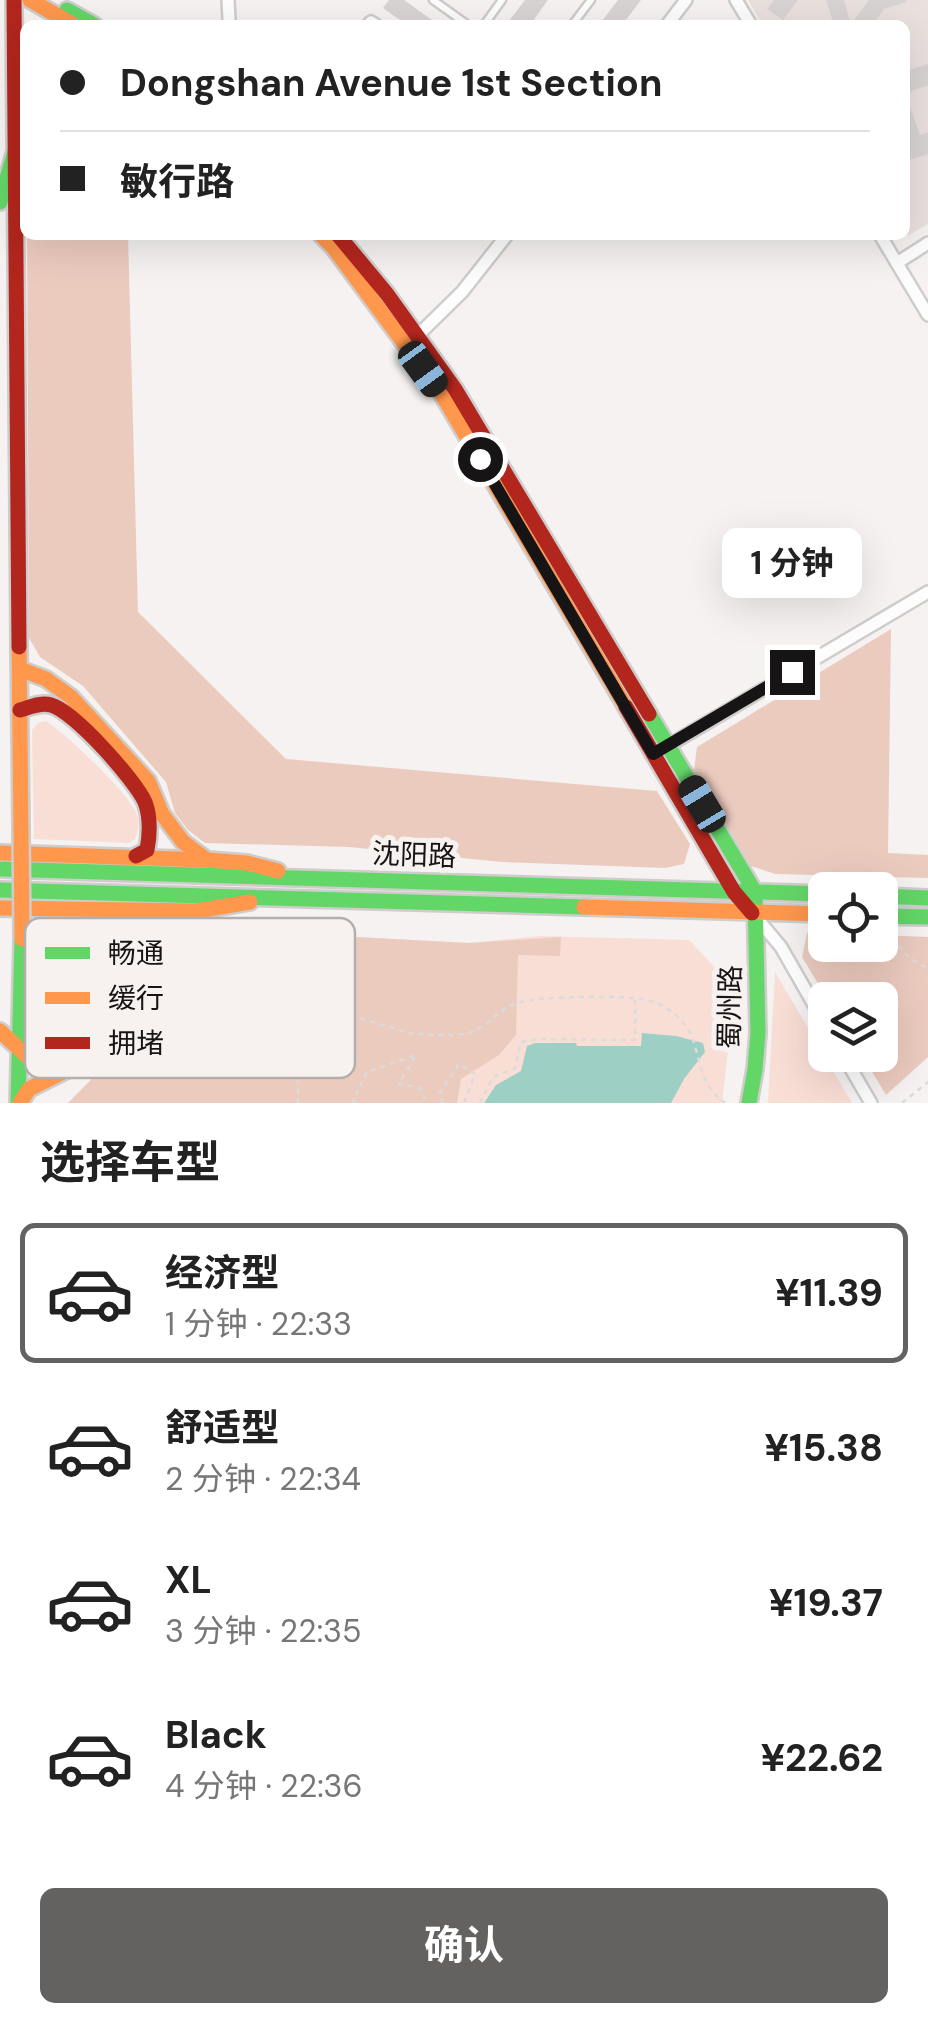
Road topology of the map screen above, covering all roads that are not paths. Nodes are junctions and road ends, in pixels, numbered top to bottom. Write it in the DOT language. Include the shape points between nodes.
graph roads {
  1 [pos="14,0"];
  2 [pos="30,0"];
  3 [pos="50,0"];
  4 [pos="228,0"];
  5 [pos="434,0"];
  6 [pos="591,0"];
  7 [pos="686,0"];
  8 [pos="228,19"];
  9 [pos="65,20"];
  10 [pos="85,20"];
  11 [pos="461,20"];
  12 [pos="576,20"];
  13 [pos="671,20"];
  14 [pos="16,148"];
  15 [pos="0,202"];
  16 [pos="326,240"];
  17 [pos="342,240"];
  18 [pos="503,240"];
  19 [pos="883,240"];
  20 [pos="928,242"];
  21 [pos="896,263"];
  22 [pos="928,315"];
  23 [pos="412,341"];
  24 [pos="928,592"];
  25 [pos="20,668"];
  26 [pos="20,710"];
  27 [pos="660,750"];
  28 [pos="0,853"];
  29 [pos="136,856"];
  30 [pos="208,860"];
  31 [pos="0,869"];
  32 [pos="292,875"];
  33 [pos="0,890"];
  34 [pos="734,892"];
  35 [pos="755,892"];
  36 [pos="808,894"];
  37 [pos="282,897"];
  38 [pos="898,897"];
  39 [pos="928,898"];
  40 [pos="0,908"];
  41 [pos="147,911"];
  42 [pos="197,911"];
  43 [pos="752,912"];
  44 [pos="808,914"];
  45 [pos="898,916"];
  46 [pos="928,917"];
  47 [pos="149,918"];
  48 [pos="189,918"];
  49 [pos="808,995"];
  50 [pos="0,1032"];
  51 [pos="18,1050"];
  52 [pos="25,1055"];
  53 [pos="853,1072"];
  54 [pos="51,1078"];
  55 [pos="19,1103"];
  56 [pos="749,1103"];
  57 [pos="870,1103"];
  1 -- 14 [label="main road"];
  2 -- 9 [label="main road"];
  3 -- 10 [label="main road"];
  4 -- 8 [label="street"];
  5 -- 11 [label="lane"];
  6 -- 12 [label="lane"];
  7 -- 13 [label="street"];
  14 -- 15 [label="main road"];
  14 -- 25 [label="main road"];
  16 -- 23 [label="main road"];
  17 -- 23 [label="main road" via="387,294"];
  18 -- 23 [label="street"];
  19 -- 21 [label="street"];
  20 -- 21 [label="street"];
  21 -- 22 [label="street"];
  23 -- 27 [label="main road"];
  24 -- 27 [label="street"];
  25 -- 26 [label="main road"];
  25 -- 30 [label="main road" via="70,697 148,781 183,842"];
  26 -- 29 [label="main road" via="52,704 70,714 132,781 144,800 150,840"];
  26 -- 51 [label="main road, bridge"];
  27 -- 34 [label="main road"];
  27 -- 35 [label="main road"];
  28 -- 29 [label="main road"];
  29 -- 30 [label="main road"];
  30 -- 32 [label="main road"];
  31 -- 32 [label="main road, 沈阳路"];
  32 -- 34 [label="main road, 沈阳路"];
  33 -- 37 [label="main road, 沈阳路"];
  34 -- 35 [label="main road, 沈阳路"];
  34 -- 43 [label="main road"];
  35 -- 36 [label="main road, 沈阳路"];
  35 -- 43 [label="main road, 蜀州路"];
  37 -- 42 [label="main road"];
  37 -- 43 [label="main road, 沈阳路"];
  38 -- 39 [label="main road"];
  40 -- 41 [label="main road"];
  41 -- 42 [label="main road"];
  41 -- 47 [label="main road"];
  42 -- 48 [label="main road"];
  43 -- 44 [label="main road, 沈阳路"];
  43 -- 49 [label="street"];
  43 -- 56 [label="main road, 蜀州路" via="758,1025"];
  45 -- 46 [label="main road"];
  50 -- 51 [label="main road"];
  51 -- 52 [label="main road"];
  51 -- 55 [label="main road"];
  53 -- 57 [label="street"];
  54 -- 55 [label="main road"];
}
